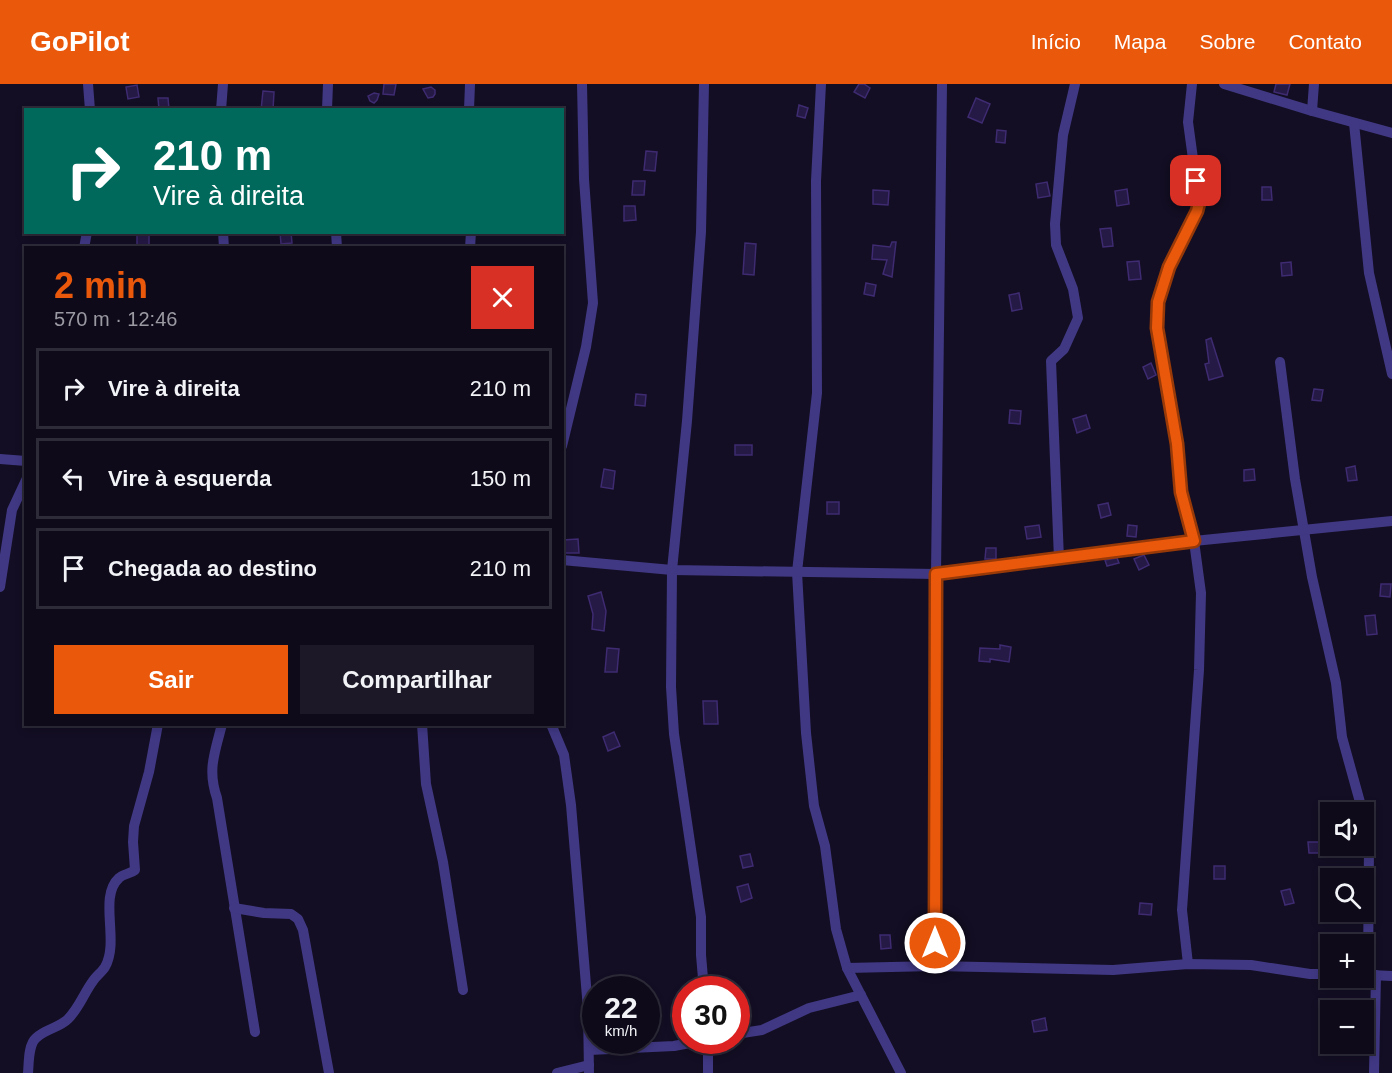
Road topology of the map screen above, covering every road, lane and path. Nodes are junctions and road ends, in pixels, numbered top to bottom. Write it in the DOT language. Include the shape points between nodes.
graph roads {
  1 [pos="88,84"];
  2 [pos="223,84"];
  3 [pos="328,84"];
  4 [pos="470,84"];
  5 [pos="582,84"];
  6 [pos="704,84"];
  7 [pos="821,84"];
  8 [pos="942,84"];
  9 [pos="1075,84"];
  10 [pos="1192,84"];
  11 [pos="1224,84"];
  12 [pos="1314,84"];
  13 [pos="90,108"];
  14 [pos="221,108"];
  15 [pos="327,108"];
  16 [pos="469,108"];
  17 [pos="1312,111"];
  18 [pos="1354,123"];
  19 [pos="1392,133"];
  20 [pos="1280,362"];
  21 [pos="1392,374"];
  22 [pos="564,438"];
  23 [pos="0,459"];
  24 [pos="24,461"];
  25 [pos="24,484"];
  26 [pos="1392,521"];
  27 [pos="1304,530"];
  28 [pos="1194,541"];
  29 [pos="1059,559"];
  30 [pos="564,560"];
  31 [pos="672,570"];
  32 [pos="797,572"];
  33 [pos="936,574"];
  34 [pos="0,586"];
  35 [pos="158,726"];
  36 [pos="222,726"];
  37 [pos="422,726"];
  38 [pos="552,726"];
  39 [pos="1360,802"];
  40 [pos="1369,856"];
  41 [pos="234,908"];
  42 [pos="1369,934"];
  43 [pos="1188,964"];
  44 [pos="935,966"];
  45 [pos="847,968"];
  46 [pos="1320,974"];
  47 [pos="1374,975"];
  48 [pos="585,976"];
  49 [pos="703,976"];
  50 [pos="1392,976"];
  51 [pos="1370,988"];
  52 [pos="463,990"];
  53 [pos="861,994"];
  54 [pos="255,1032"];
  55 [pos="750,1032"];
  56 [pos="708,1054"];
  57 [pos="589,1069"];
  58 [pos="28,1073"];
  59 [pos="329,1073"];
  60 [pos="557,1073"];
  61 [pos="708,1073"];
  62 [pos="901,1073"];
  63 [pos="1374,1073"];
  1 -- 13 [label="street"];
  2 -- 14 [label="street"];
  3 -- 15 [label="street"];
  4 -- 16 [label="street"];
  5 -- 22 [label="street" via="593,303"];
  6 -- 31 [label="street" via="700,243"];
  7 -- 32 [label="street" via="816,181 817,393"];
  8 -- 33 [label="street"];
  9 -- 29 [label="street" via="1063,135 1055,224 1056,245 1073,289 1078,318 1064,349 1051,361"];
  10 -- 28 [label="street" via="1188,122 1199,203 1169,267 1158,302 1157,328 1181,492"];
  11 -- 17 [label="street"];
  12 -- 17 [label="street"];
  17 -- 18 [label="street"];
  18 -- 19 [label="street"];
  18 -- 21 [label="street" via="1369,273"];
  20 -- 27 [label="street"];
  23 -- 24 [label="street"];
  25 -- 34 [label="street" via="12,510"];
  26 -- 27 [label="street"];
  27 -- 28 [label="street"];
  27 -- 39 [label="street" via="1336,683 1342,736"];
  28 -- 29 [label="street"];
  28 -- 43 [label="street" via="1201,593 1182,910"];
  29 -- 33 [label="street"];
  30 -- 31 [label="street"];
  31 -- 32 [label="street"];
  31 -- 49 [label="street" via="674,734 701,917"];
  32 -- 33 [label="street"];
  32 -- 45 [label="street" via="814,806 825,846 836,930"];
  33 -- 44 [label="street"];
  35 -- 58 [label="street" via="134,826 135,870 120,877 110,897 112,936 106,966 68,1020 36,1038 31,1045"];
  36 -- 41 [label="street" via="211,782"];
  37 -- 52 [label="street" via="426,784"];
  38 -- 48 [label="street" via="564,754 571,805"];
  40 -- 42 [label="street"];
  41 -- 54 [label="street"];
  41 -- 59 [label="street" via="291,914 298,919"];
  43 -- 44 [label="street" via="1113,970"];
  43 -- 46 [label="street" via="1251,965"];
  44 -- 45 [label="street"];
  45 -- 53 [label="street"];
  47 -- 50 [label="street"];
  51 -- 63 [label="street"];
  53 -- 55 [label="street" via="809,1008"];
  53 -- 62 [label="street"];
  56 -- 61 [label="street"];
  57 -- 60 [label="street"];
}
